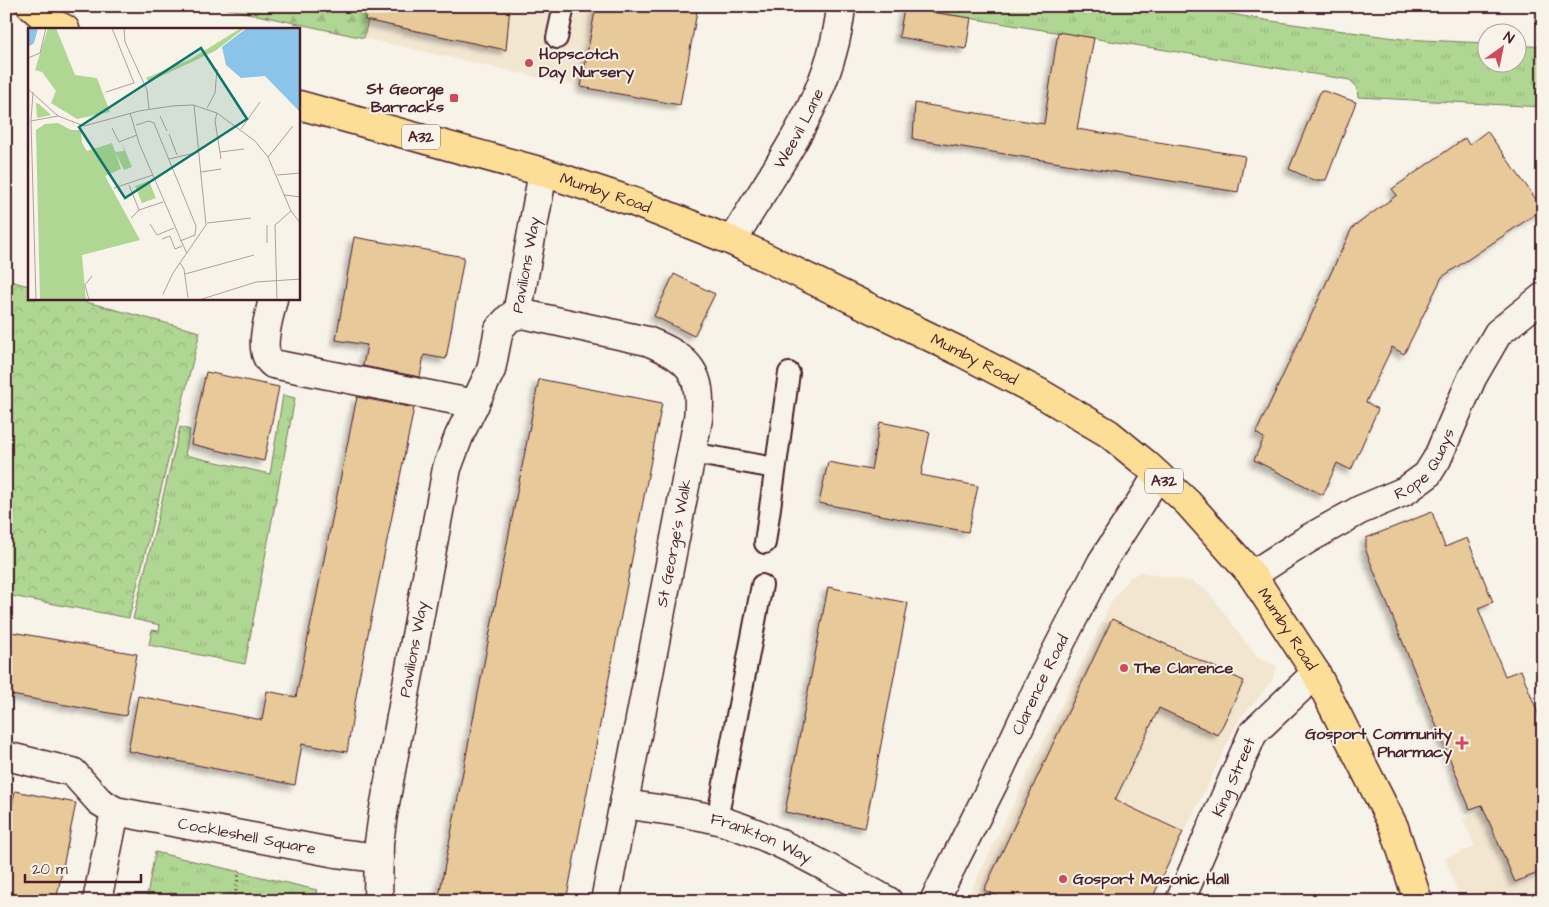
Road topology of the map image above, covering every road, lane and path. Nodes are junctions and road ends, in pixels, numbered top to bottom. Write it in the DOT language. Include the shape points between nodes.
graph roads {
  1 [pos="31,6"];
  2 [pos="564,6"];
  3 [pos="841,6"];
  4 [pos="63,28"];
  5 [pos="557,38"];
  6 [pos="300,105"];
  7 [pos="543,172"];
  8 [pos="732,241"];
  9 [pos="1543,297"];
  10 [pos="274,300"];
  11 [pos="517,314"];
  12 [pos="789,374"];
  13 [pos="475,404"];
  14 [pos="692,453"];
  15 [pos="775,468"];
  16 [pos="1158,475"];
  17 [pos="765,543"];
  18 [pos="1252,575"];
  19 [pos="762,585"];
  20 [pos="1316,673"];
  21 [pos="6,756"];
  22 [pos="624,804"];
  23 [pos="115,811"];
  24 [pos="717,820"];
  25 [pos="378,858"];
  26 [pos="97,901"];
  27 [pos="378,901"];
  28 [pos="605,901"];
  29 [pos="888,901"];
  30 [pos="934,901"];
  31 [pos="1180,901"];
  32 [pos="1418,901"];
  1 -- 4 [label="main road"];
  2 -- 5 [label="lane"];
  3 -- 8 [label="street, Weevil Lane" via="829,64 814,104"];
  6 -- 7 [label="main road, Mumby Road / A32"];
  7 -- 8 [label="main road, Mumby Road / A32" via="634,202"];
  7 -- 11 [label="street, Pavilions Way"];
  8 -- 16 [label="main road, Mumby Road / A32" via="868,305 1040,393 1108,433"];
  9 -- 18 [label="street, Rope Quays" via="1498,333 1472,378 1437,459 1423,478 1405,491 1360,510 1308,539"];
  10 -- 13 [label="street" via="265,346 267,358 273,364"];
  11 -- 13 [label="street, Pavilions Way" via="505,320 499,329 491,370"];
  11 -- 14 [label="street, St George's Walk" via="534,315 647,342 666,349 688,364 699,391"];
  12 -- 15 [label="lane"];
  13 -- 25 [label="street, Pavilions Way" via="450,456 443,486 386,794"];
  14 -- 15 [label="lane"];
  14 -- 22 [label="street, St George's Walk"];
  15 -- 17 [label="lane"];
  16 -- 18 [label="main road, Mumby Road / A32"];
  16 -- 30 [label="street, Clarence Road" via="1102,562"];
  18 -- 20 [label="main road, Mumby Road / A32"];
  19 -- 24 [label="lane"];
  20 -- 31 [label="street, King Street" via="1253,732"];
  20 -- 32 [label="main road, Mumby Road / A32" via="1394,827"];
  21 -- 23 [label="street, Cockleshell Square" via="73,772 99,801"];
  22 -- 24 [label="street, Frankton Way"];
  22 -- 28 [label="street, St George's Walk"];
  23 -- 25 [label="street, Cockleshell Square"];
  23 -- 26 [label="street"];
  24 -- 29 [label="street, Frankton Way" via="779,844"];
  25 -- 27 [label="street, Pavilions Way"];
}
